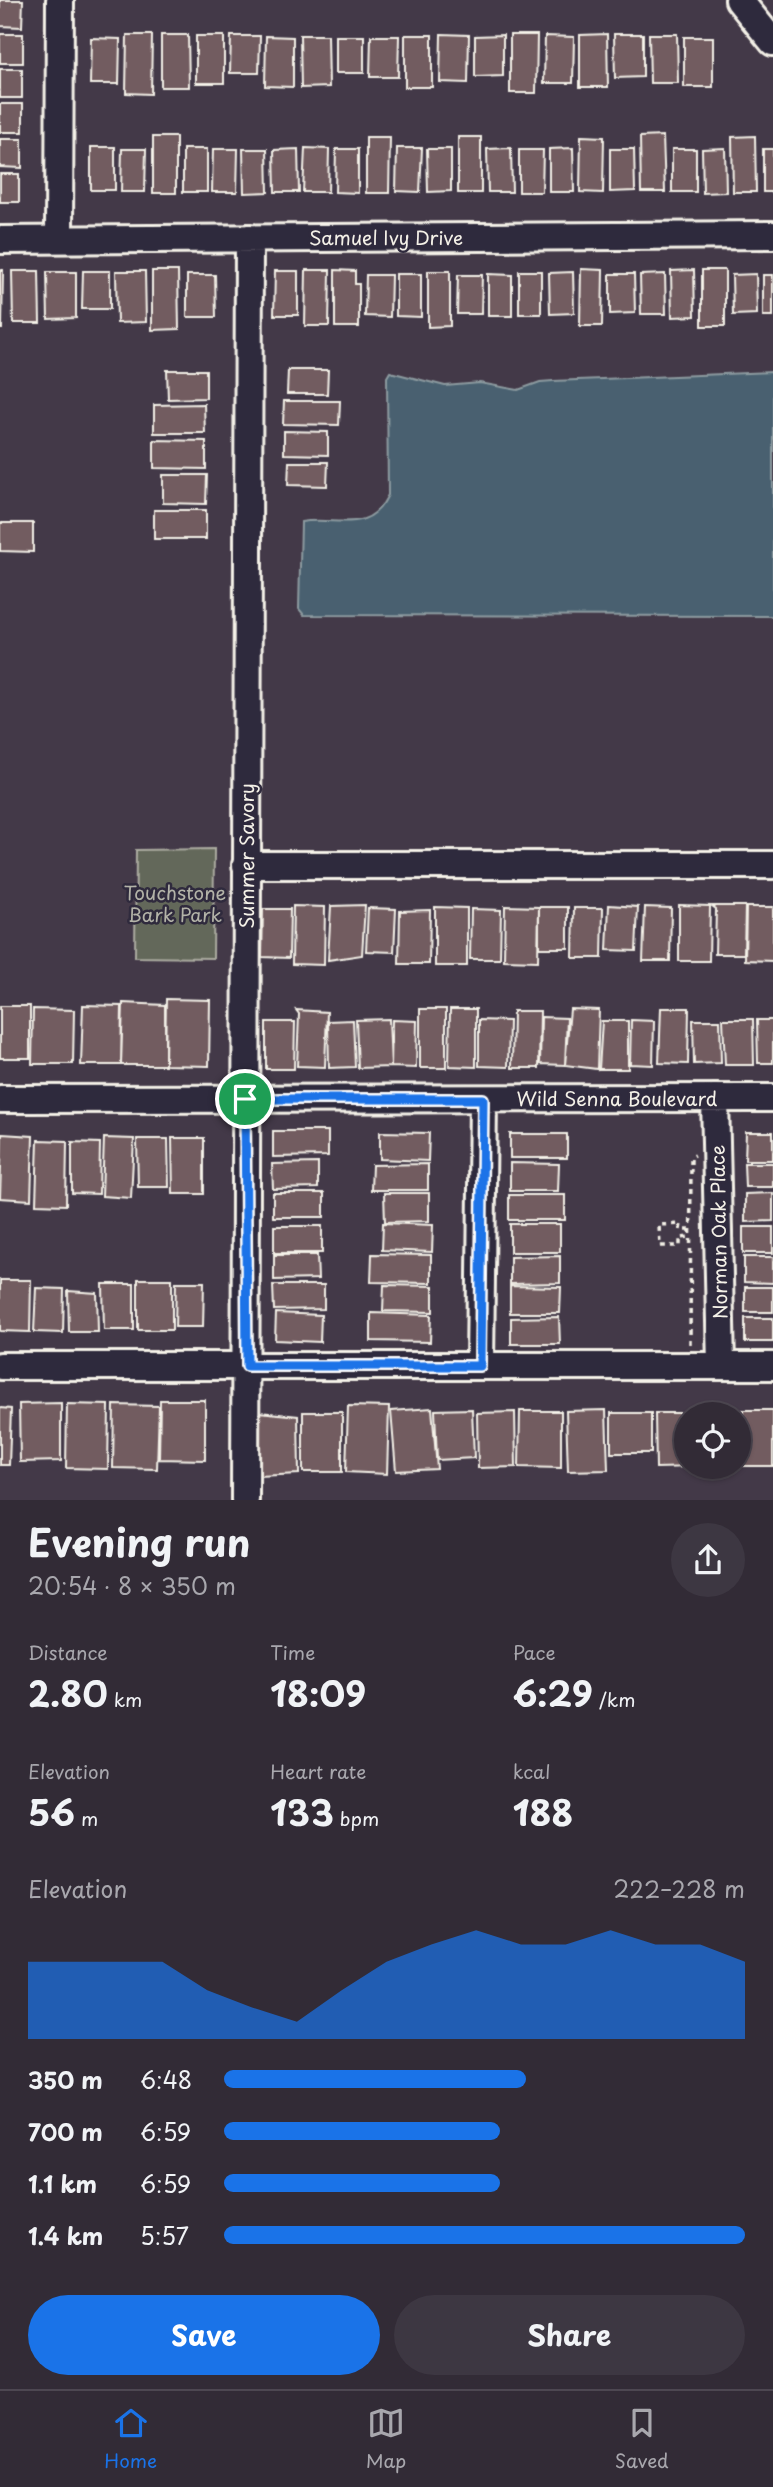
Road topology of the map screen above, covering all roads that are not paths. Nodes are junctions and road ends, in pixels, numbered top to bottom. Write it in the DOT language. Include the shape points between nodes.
graph roads {
  1 [pos="60,0"];
  2 [pos="739,0"];
  3 [pos="773,42"];
  4 [pos="773,235"];
  5 [pos="249,237"];
  6 [pos="59,239"];
  7 [pos="0,240"];
  8 [pos="246,865"];
  9 [pos="773,865"];
  10 [pos="715,1098"];
  11 [pos="773,1098"];
  12 [pos="0,1099"];
  13 [pos="245,1099"];
  14 [pos="483,1099"];
  15 [pos="0,1366"];
  16 [pos="247,1366"];
  17 [pos="480,1366"];
  18 [pos="721,1366"];
  19 [pos="773,1366"];
  20 [pos="245,1487"];
  1 -- 6 [label="street"];
  2 -- 3 [label="street"];
  4 -- 5 [label="street, Samuel Ivy Drive"];
  5 -- 6 [label="street, Samuel Ivy Drive"];
  5 -- 8 [label="street, Summer Savory"];
  6 -- 7 [label="street, Samuel Ivy Drive"];
  8 -- 9 [label="street"];
  8 -- 13 [label="street, Summer Savory"];
  10 -- 11 [label="street, Wild Senna Boulevard"];
  10 -- 14 [label="street, Wild Senna Boulevard"];
  10 -- 18 [label="street, Norman Oak Place"];
  12 -- 13 [label="street, Wild Senna Boulevard"];
  13 -- 14 [label="street, Wild Senna Boulevard"];
  13 -- 16 [label="street, Summer Savory"];
  14 -- 17 [label="street"];
  15 -- 16 [label="street"];
  16 -- 17 [label="street"];
  16 -- 20 [label="street, Summer Savory"];
  17 -- 18 [label="street"];
  18 -- 19 [label="street"];
}
